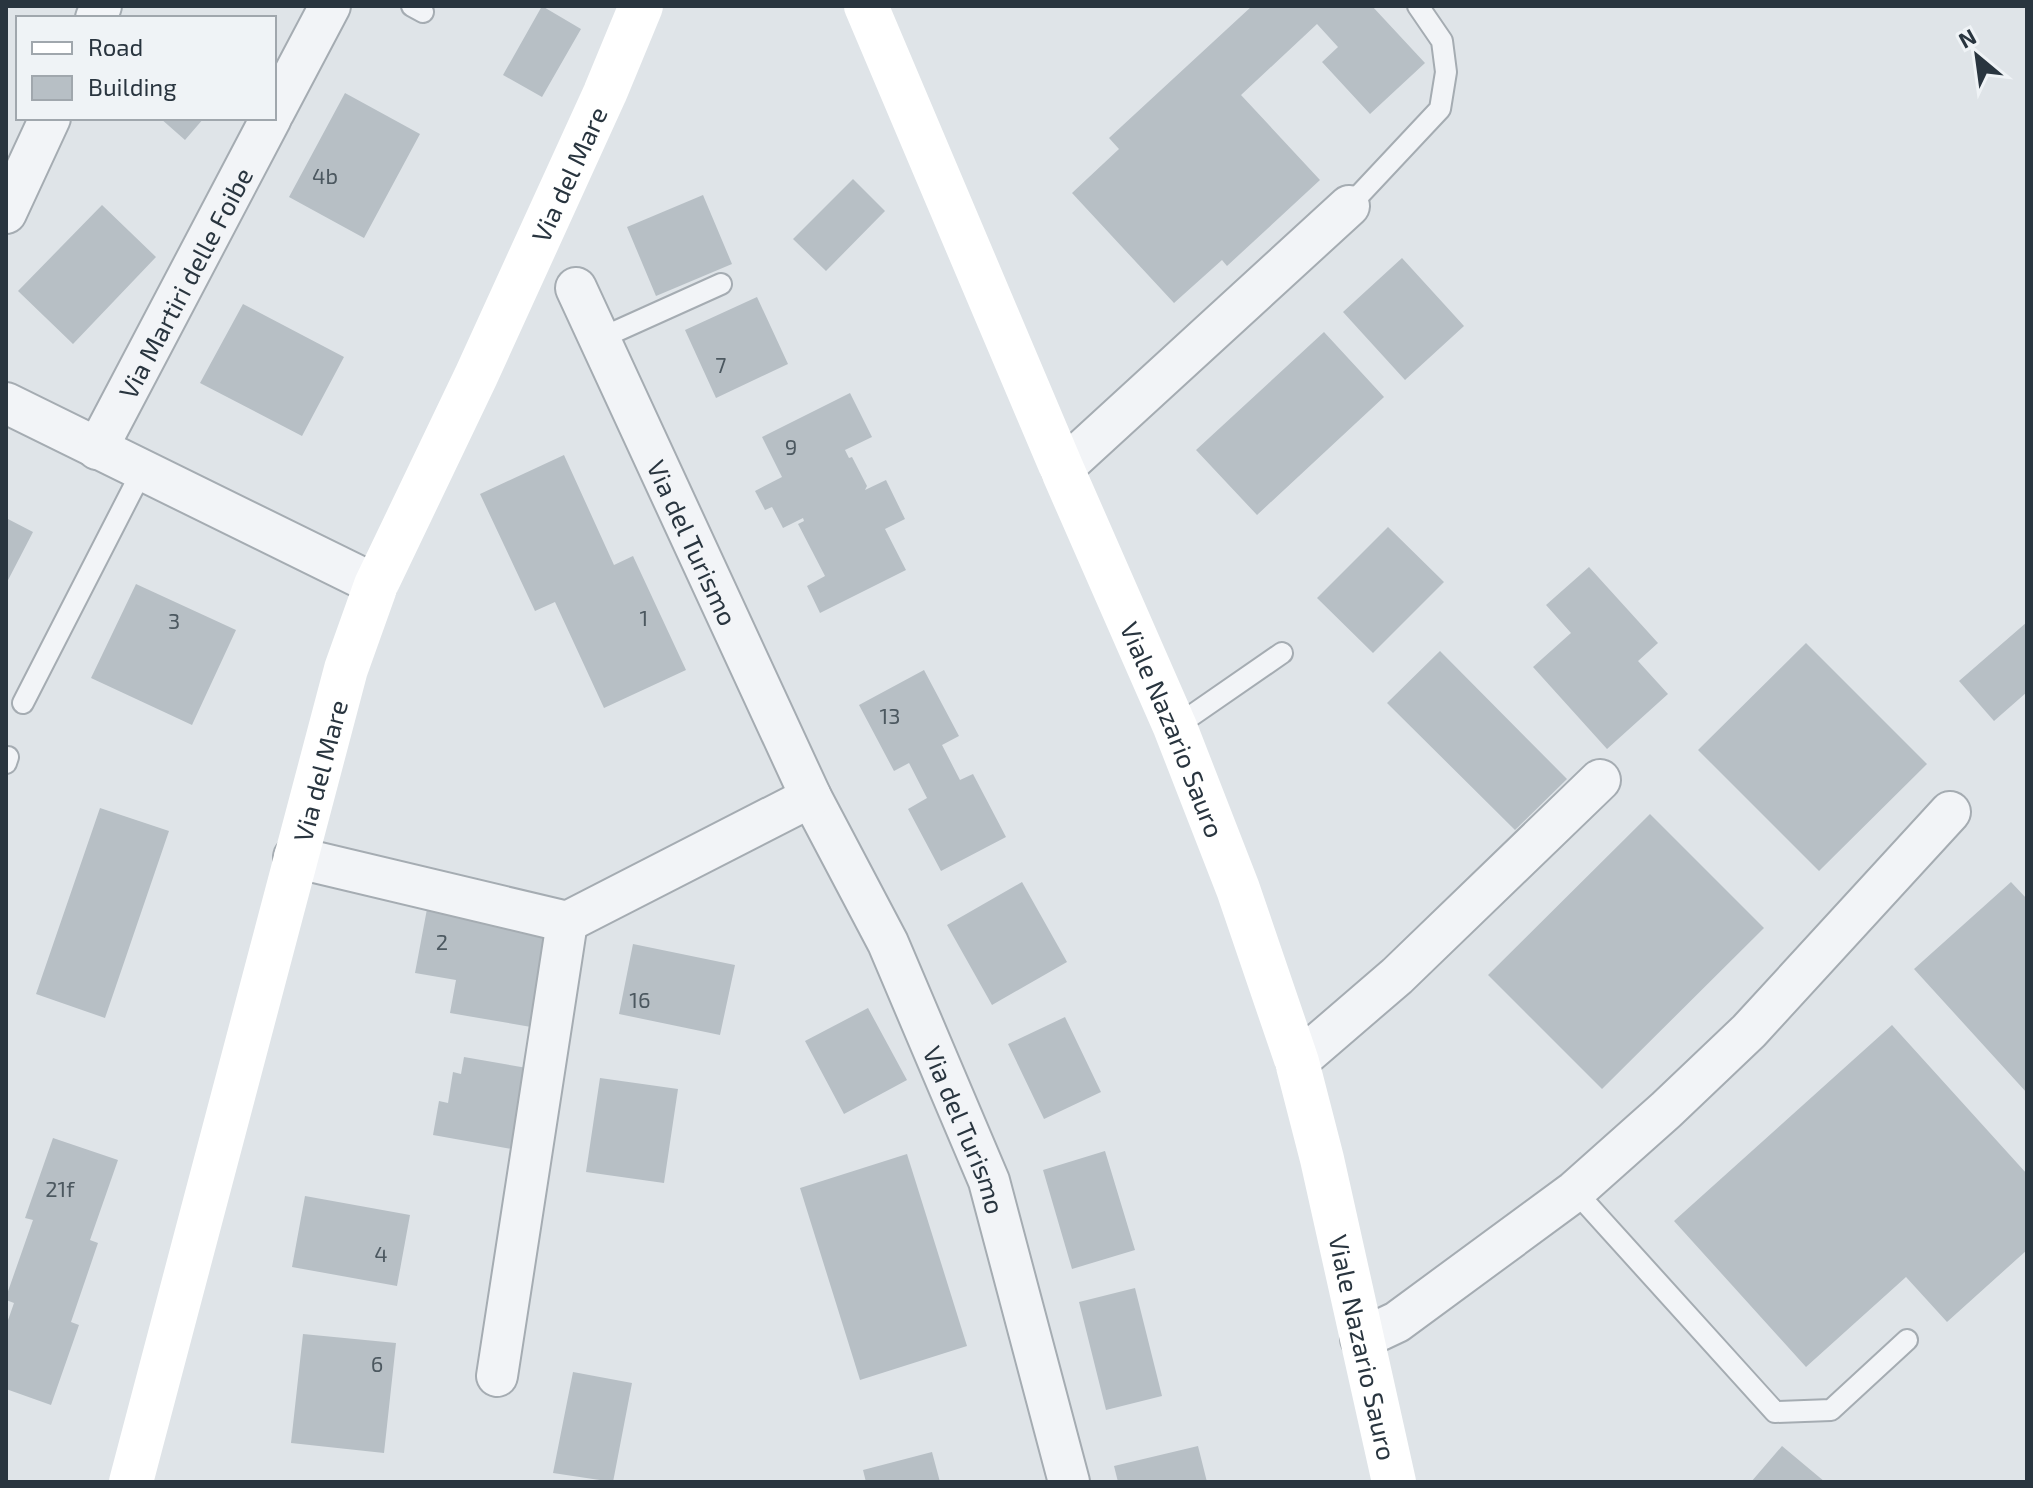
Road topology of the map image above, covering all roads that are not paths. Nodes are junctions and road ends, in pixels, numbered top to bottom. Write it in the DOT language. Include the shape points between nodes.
graph roads {
  1 [pos="330,6"];
  2 [pos="641,6"];
  3 [pos="666,6"];
  4 [pos="866,6"];
  5 [pos="1418,6"];
  6 [pos="605,93"];
  7 [pos="276,108"];
  8 [pos="49,120"];
  9 [pos="270,120"];
  10 [pos="1349,206"];
  11 [pos="6,213"];
  12 [pos="721,284"];
  13 [pos="576,288"];
  14 [pos="599,339"];
  15 [pos="6,403"];
  16 [pos="97,449"];
  17 [pos="1062,469"];
  18 [pos="142,471"];
  19 [pos="376,585"];
  20 [pos="1282,653"];
  21 [pos="23,703"];
  22 [pos="1175,727"];
  23 [pos="1600,780"];
  24 [pos="811,797"];
  25 [pos="1950,812"];
  26 [pos="294,857"];
  27 [pos="567,922"];
  28 [pos="1297,1062"];
  29 [pos="1575,1191"];
  30 [pos="1361,1339"];
  31 [pos="1907,1340"];
  32 [pos="497,1376"];
  33 [pos="131,1482"];
  34 [pos="1069,1482"];
  35 [pos="1394,1482"];
  1 -- 7 [label="street"];
  2 -- 6 [label="street, Via del Mare"];
  3 -- 6 [label="street, Via del Mare"];
  4 -- 17 [label="street, Viale Nazario Sauro"];
  5 -- 10 [label="lane" via="1442,41 1446,72 1440,109"];
  6 -- 19 [label="street, Via del Mare"];
  8 -- 11 [label="street"];
  9 -- 16 [label="street, Via Martiri delle Foibe"];
  10 -- 17 [label="street"];
  12 -- 14 [label="lane"];
  13 -- 14 [label="street, Via del Turismo"];
  14 -- 24 [label="street, Via del Turismo"];
  15 -- 16 [label="street"];
  16 -- 18 [label="street"];
  17 -- 22 [label="street, Viale Nazario Sauro"];
  18 -- 19 [label="street"];
  18 -- 21 [label="lane"];
  19 -- 26 [label="street, Via del Mare" via="346,669"];
  20 -- 22 [label="lane"];
  22 -- 28 [label="street, Viale Nazario Sauro"];
  23 -- 28 [label="street" via="1397,976"];
  24 -- 27 [label="street"];
  24 -- 34 [label="street, Via del Turismo" via="888,943 989,1181"];
  25 -- 29 [label="street" via="1749,1031"];
  26 -- 27 [label="street"];
  26 -- 33 [label="street, Via del Mare"];
  27 -- 32 [label="street"];
  28 -- 30 [label="street, Viale Nazario Sauro"];
  29 -- 30 [label="street" via="1397,1322"];
  29 -- 31 [label="lane" via="1775,1412 1831,1410"];
  30 -- 35 [label="street, Viale Nazario Sauro"];
}
